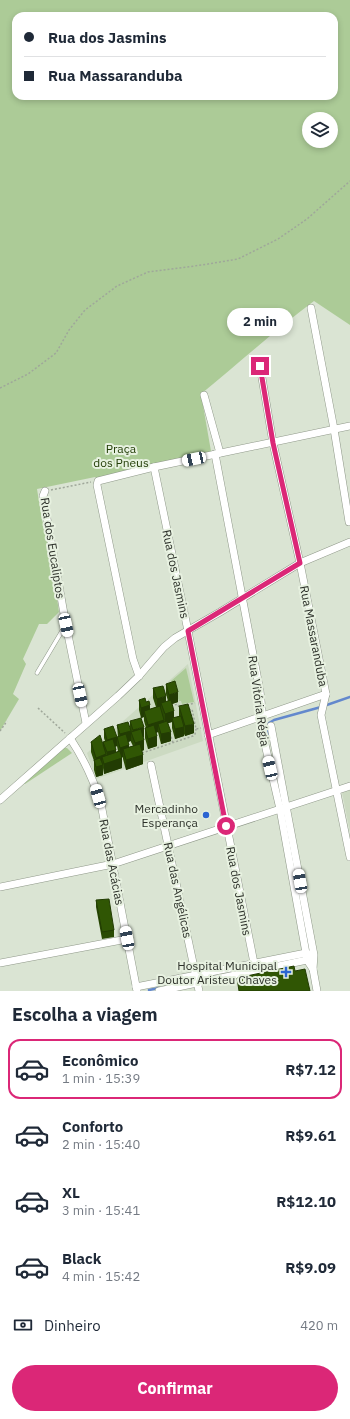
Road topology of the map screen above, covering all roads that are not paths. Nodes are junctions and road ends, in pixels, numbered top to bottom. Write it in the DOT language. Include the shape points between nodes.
graph roads {
  1 [pos="311,308"];
  2 [pos="260,366"];
  3 [pos="204,395"];
  4 [pos="350,426"];
  5 [pos="334,429"];
  6 [pos="273,443"];
  7 [pos="217,454"];
  8 [pos="154,467"];
  9 [pos="45,491"];
  10 [pos="349,522"];
  11 [pos="349,543"];
  12 [pos="300,563"];
  13 [pos="242,598"];
  14 [pos="66,625"];
  15 [pos="188,631"];
  16 [pos="37,672"];
  17 [pos="139,676"];
  18 [pos="326,695"];
  19 [pos="261,717"];
  20 [pos="86,723"];
  21 [pos="270,726"];
  22 [pos="208,735"];
  23 [pos="68,736"];
  24 [pos="151,765"];
  25 [pos="350,786"];
  26 [pos="337,790"];
  27 [pos="0,800"];
  28 [pos="283,808"];
  29 [pos="226,826"];
  30 [pos="168,845"];
  31 [pos="350,857"];
  32 [pos="113,864"];
  33 [pos="0,887"];
  34 [pos="127,938"];
  35 [pos="314,955"];
  36 [pos="307,957"];
  37 [pos="0,963"];
  38 [pos="254,963"];
  39 [pos="313,969"];
  40 [pos="197,978"];
  41 [pos="136,989"];
  42 [pos="159,991"];
  43 [pos="199,991"];
  44 [pos="317,991"];
  1 -- 5 [label="street"];
  2 -- 6 [label="street, Rua Massaranduba"];
  3 -- 7 [label="street, Rua Vitória Régia"];
  4 -- 5 [label="street"];
  5 -- 6 [label="street"];
  5 -- 10 [label="street"];
  6 -- 7 [label="street"];
  6 -- 12 [label="street, Rua Massaranduba"];
  7 -- 8 [label="street"];
  7 -- 13 [label="street, Rua Vitória Régia"];
  8 -- 15 [label="street, Rua dos Jasmins"];
  8 -- 17 [label="street" via="98,481 97,485 133,659"];
  9 -- 14 [label="street, Rua dos Eucaliptos" via="43,496"];
  11 -- 12 [label="street"];
  12 -- 13 [label="street"];
  12 -- 18 [label="street, Rua Massaranduba"];
  13 -- 15 [label="street"];
  13 -- 19 [label="street, Rua Vitória Régia" via="260,692"];
  14 -- 16 [label="lane"];
  14 -- 20 [label="street, Rua dos Eucaliptos"];
  15 -- 17 [label="street" via="164,647"];
  15 -- 22 [label="street, Rua dos Jasmins"];
  17 -- 20 [label="street"];
  18 -- 19 [label="street"];
  18 -- 26 [label="street" via="321,715"];
  19 -- 22 [label="street"];
  19 -- 28 [label="street, Rua Vitória Régia" via="261,727"];
  20 -- 23 [label="street"];
  21 -- 28 [label="street, Rua Vitória Régia"];
  22 -- 29 [label="street, Rua dos Jasmins"];
  23 -- 27 [label="street"];
  23 -- 32 [label="street, Rua das Acácias" via="80,754 96,788"];
  24 -- 30 [label="street, Rua das Angélicas"];
  25 -- 26 [label="street"];
  26 -- 28 [label="street"];
  26 -- 31 [label="street"];
  28 -- 29 [label="street"];
  28 -- 35 [label="street, Rua Vitória Régia"];
  28 -- 36 [label="street, Rua Vitória Régia"];
  29 -- 30 [label="street"];
  29 -- 38 [label="street, Rua dos Jasmins"];
  30 -- 32 [label="street"];
  30 -- 40 [label="street, Rua das Angélicas"];
  32 -- 33 [label="street"];
  32 -- 34 [label="street, Rua das Acácias"];
  34 -- 37 [label="street"];
  34 -- 41 [label="street, Rua das Acácias"];
  35 -- 36 [label="street"];
  35 -- 39 [label="street, Rua Vitória Régia"];
  36 -- 38 [label="street"];
  36 -- 39 [label="street, Rua Vitória Régia"];
  36 -- 40 [label="street"];
  38 -- 40 [label="street"];
  39 -- 44 [label="street, Rua Vitória Régia"];
  40 -- 41 [label="street"];
  40 -- 42 [label="street"];
  40 -- 43 [label="street, Rua das Angélicas"];
}
